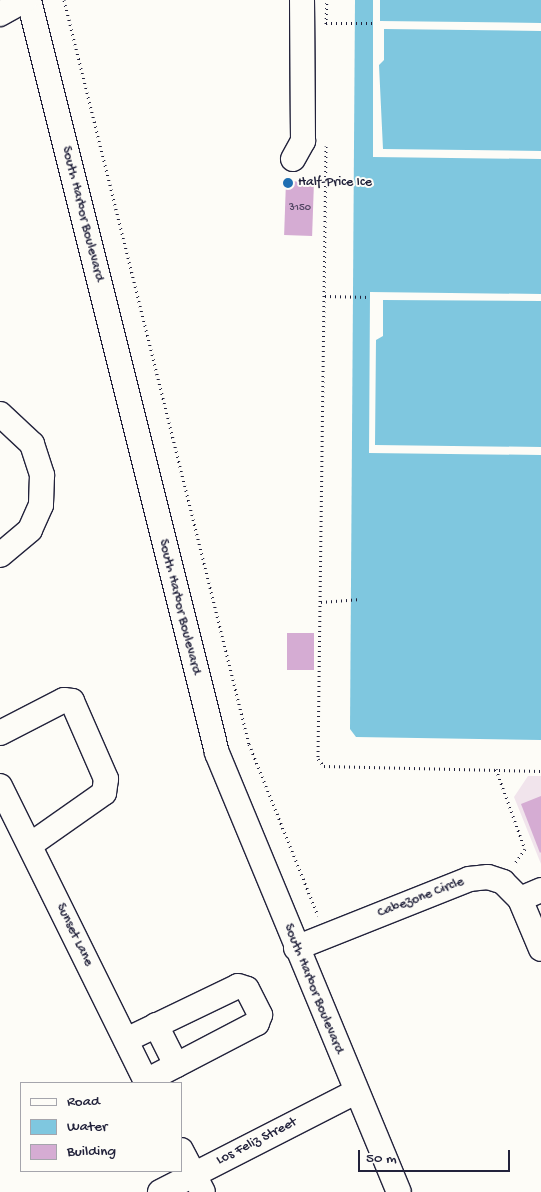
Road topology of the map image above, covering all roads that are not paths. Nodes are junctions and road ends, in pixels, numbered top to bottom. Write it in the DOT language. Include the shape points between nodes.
graph roads {
  1 [pos="25,0"];
  2 [pos="29,0"];
  3 [pos="302,0"];
  4 [pos="0,14"];
  5 [pos="293,159"];
  6 [pos="0,414"];
  7 [pos="0,555"];
  8 [pos="0,733"];
  9 [pos="0,786"];
  10 [pos="30,846"];
  11 [pos="530,895"];
  12 [pos="296,948"];
  13 [pos="541,949"];
  14 [pos="156,1026"];
  15 [pos="126,1040"];
  16 [pos="176,1065"];
  17 [pos="147,1082"];
  18 [pos="355,1092"];
  19 [pos="182,1152"];
  20 [pos="198,1183"];
  21 [pos="160,1192"];
  22 [pos="399,1192"];
  1 -- 4 [label="street"];
  2 -- 12 [label="street, South Harbor Boulevard" via="209,728"];
  3 -- 5 [label="street" via="303,141"];
  6 -- 7 [label="street" via="32,444 42,475 40,505 30,530"];
  8 -- 10 [label="street" via="64,700 72,701 106,779 104,793"];
  9 -- 10 [label="street, Sunset Lane"];
  10 -- 15 [label="street, Sunset Lane"];
  11 -- 12 [label="street, Cabezone Circle" via="488,877 469,879"];
  11 -- 13 [label="street"];
  12 -- 18 [label="street, South Harbor Boulevard"];
  14 -- 15 [label="street"];
  14 -- 16 [label="street"];
  14 -- 16 [label="street" via="238,986 248,989 260,1015 257,1023"];
  15 -- 17 [label="street, Sunset Lane"];
  16 -- 17 [label="street"];
  18 -- 20 [label="street, Los Feliz Street"];
  18 -- 22 [label="street, South Harbor Boulevard"];
  19 -- 20 [label="street"];
  20 -- 21 [label="street, Los Feliz Street"];
}
